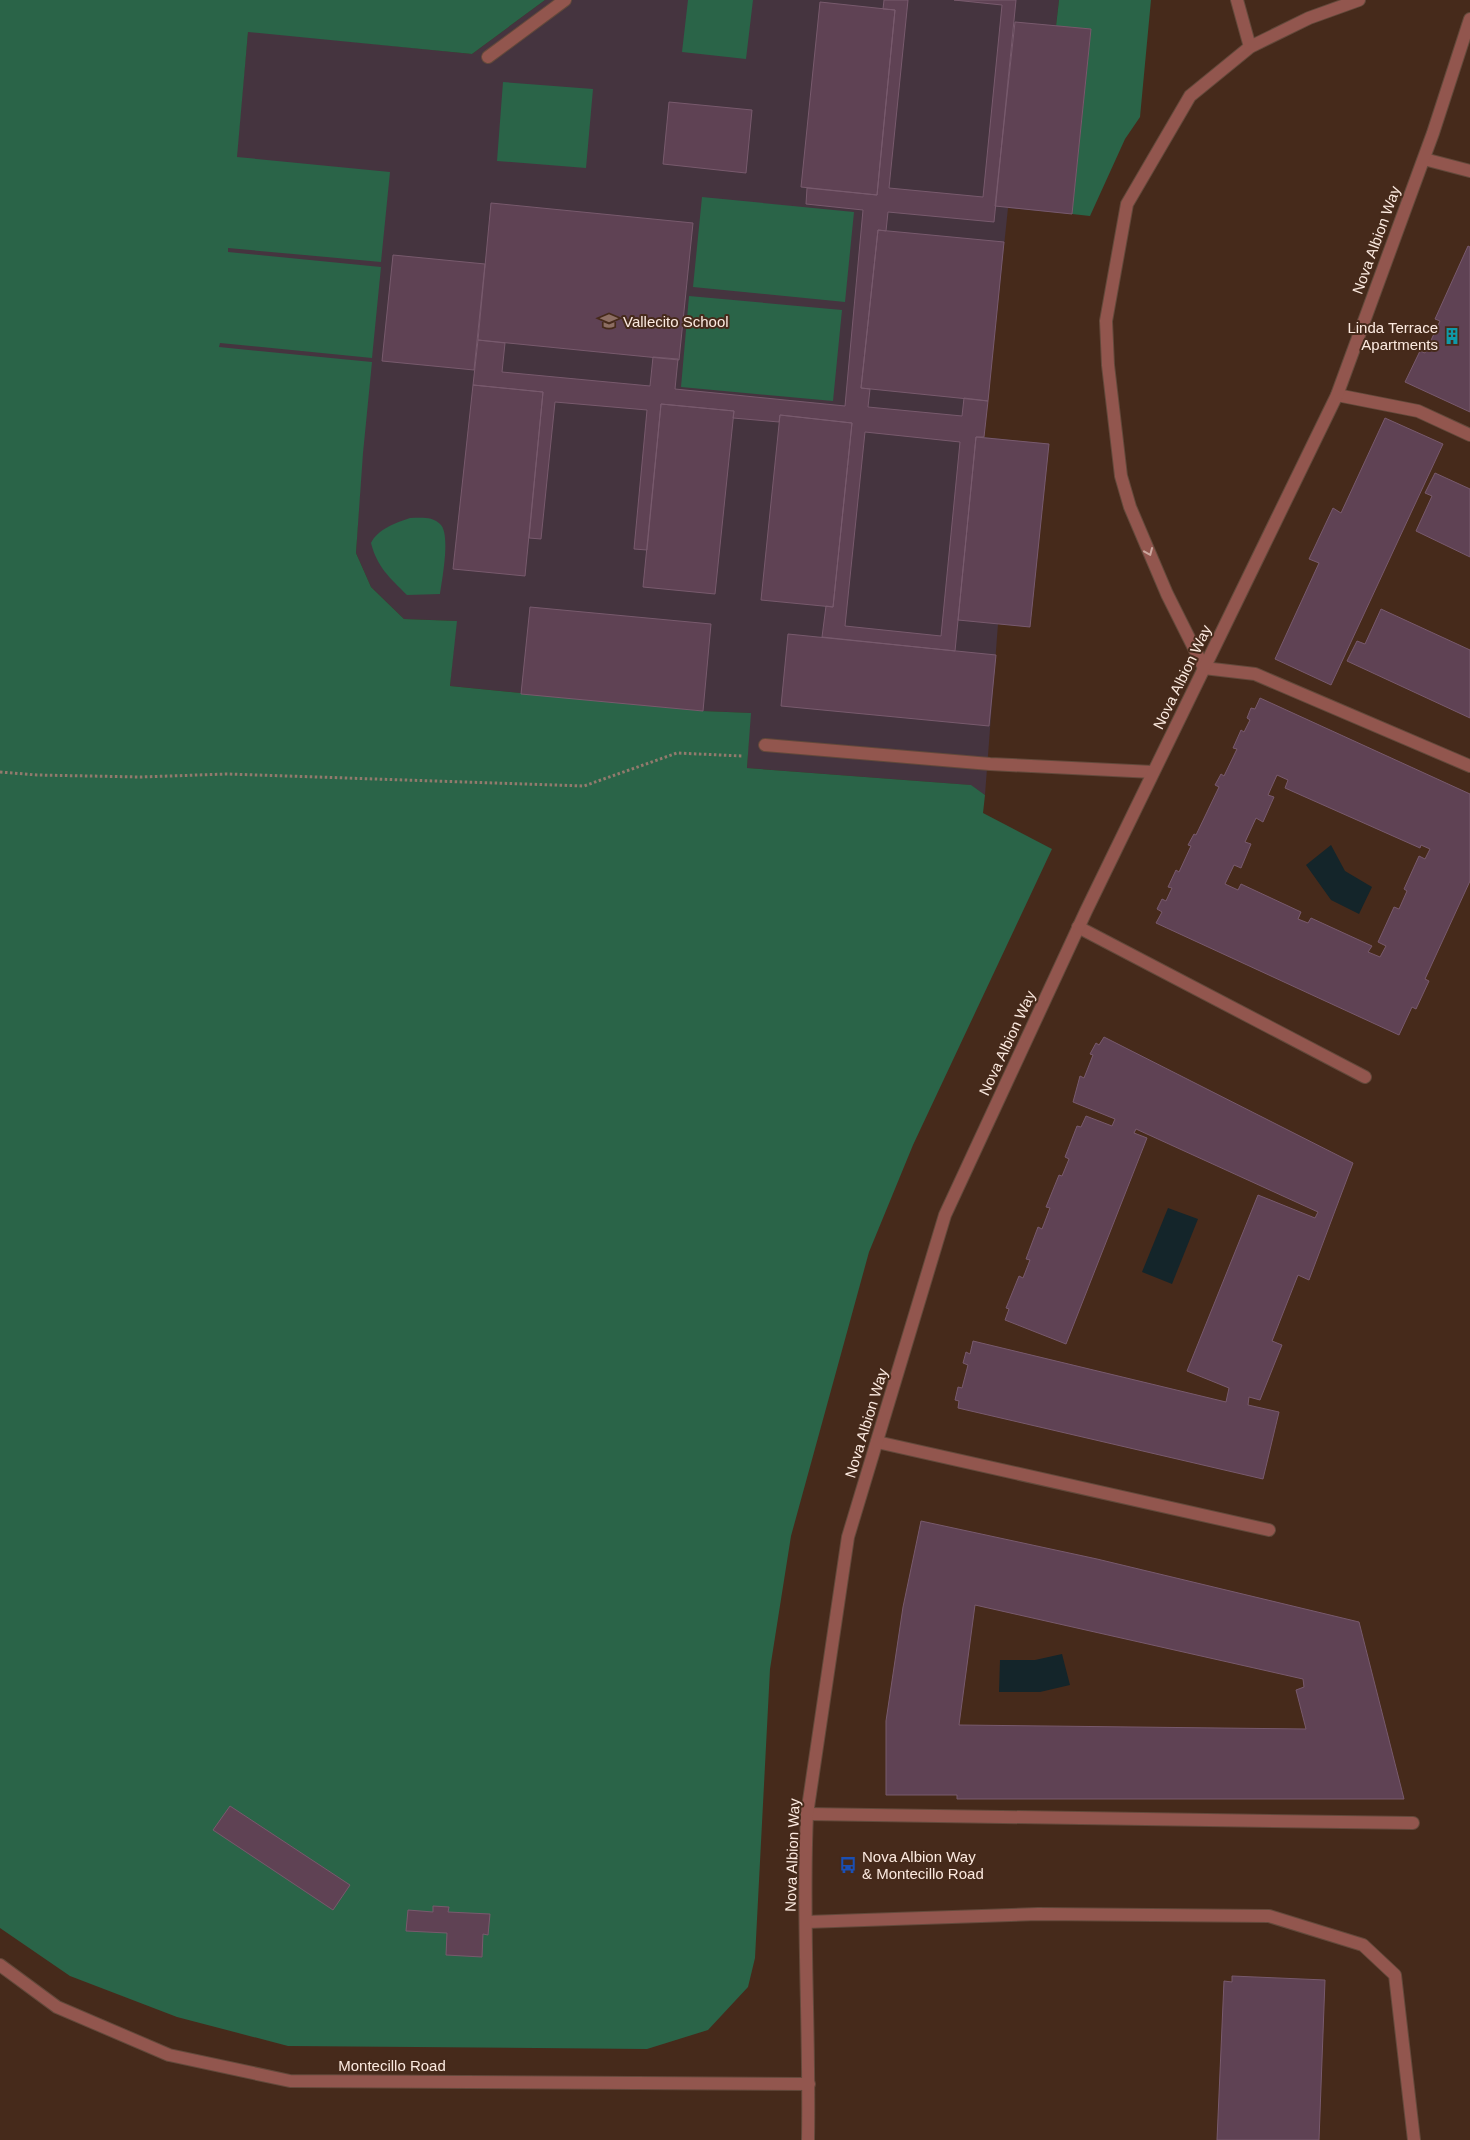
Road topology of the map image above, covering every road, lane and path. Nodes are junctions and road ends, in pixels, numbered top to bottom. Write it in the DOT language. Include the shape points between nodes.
graph roads {
  1 [pos="565,0"];
  2 [pos="1237,0"];
  3 [pos="1359,0"];
  4 [pos="1470,19"];
  5 [pos="1250,47"];
  6 [pos="488,57"];
  7 [pos="1424,159"];
  8 [pos="1470,172"];
  9 [pos="1337,395"];
  10 [pos="1470,435"];
  11 [pos="1204,668"];
  12 [pos="765,745"];
  13 [pos="1470,766"];
  14 [pos="0,772"];
  15 [pos="1153,772"];
  16 [pos="1078,927"];
  17 [pos="1365,1077"];
  18 [pos="877,1442"];
  19 [pos="1269,1530"];
  20 [pos="807,1814"];
  21 [pos="1413,1823"];
  22 [pos="806,1922"];
  23 [pos="0,1966"];
  24 [pos="809,2084"];
  25 [pos="808,2140"];
  26 [pos="1414,2140"];
  1 -- 6 [label="street"];
  2 -- 5 [label="street"];
  3 -- 5 [label="street" via="1309,18"];
  4 -- 7 [label="street, Nova Albion Way"];
  5 -- 11 [label="street, one-way" via="1190,96 1127,204 1106,321 1121,476 1130,507 1167,594"];
  7 -- 8 [label="street"];
  7 -- 9 [label="street, Nova Albion Way"];
  9 -- 10 [label="street" via="1418,412"];
  9 -- 11 [label="street, Nova Albion Way"];
  11 -- 13 [label="street" via="1255,674"];
  11 -- 15 [label="street, Nova Albion Way"];
  12 -- 14 [label="path" via="752,757 677,753 584,786 227,774 141,777"];
  12 -- 15 [label="street" via="990,764"];
  15 -- 16 [label="street, Nova Albion Way"];
  16 -- 17 [label="street"];
  16 -- 18 [label="street, Nova Albion Way" via="945,1215"];
  18 -- 19 [label="street"];
  18 -- 20 [label="street, Nova Albion Way" via="848,1537"];
  20 -- 21 [label="street"];
  20 -- 22 [label="street, Nova Albion Way"];
  22 -- 24 [label="street, Nova Albion Way"];
  22 -- 26 [label="street" via="1038,1914 1270,1916 1363,1945 1395,1975"];
  23 -- 24 [label="street, Montecillo Road" via="57,2008 169,2055 290,2080"];
  24 -- 25 [label="street, Nova Albion Way"];
}
